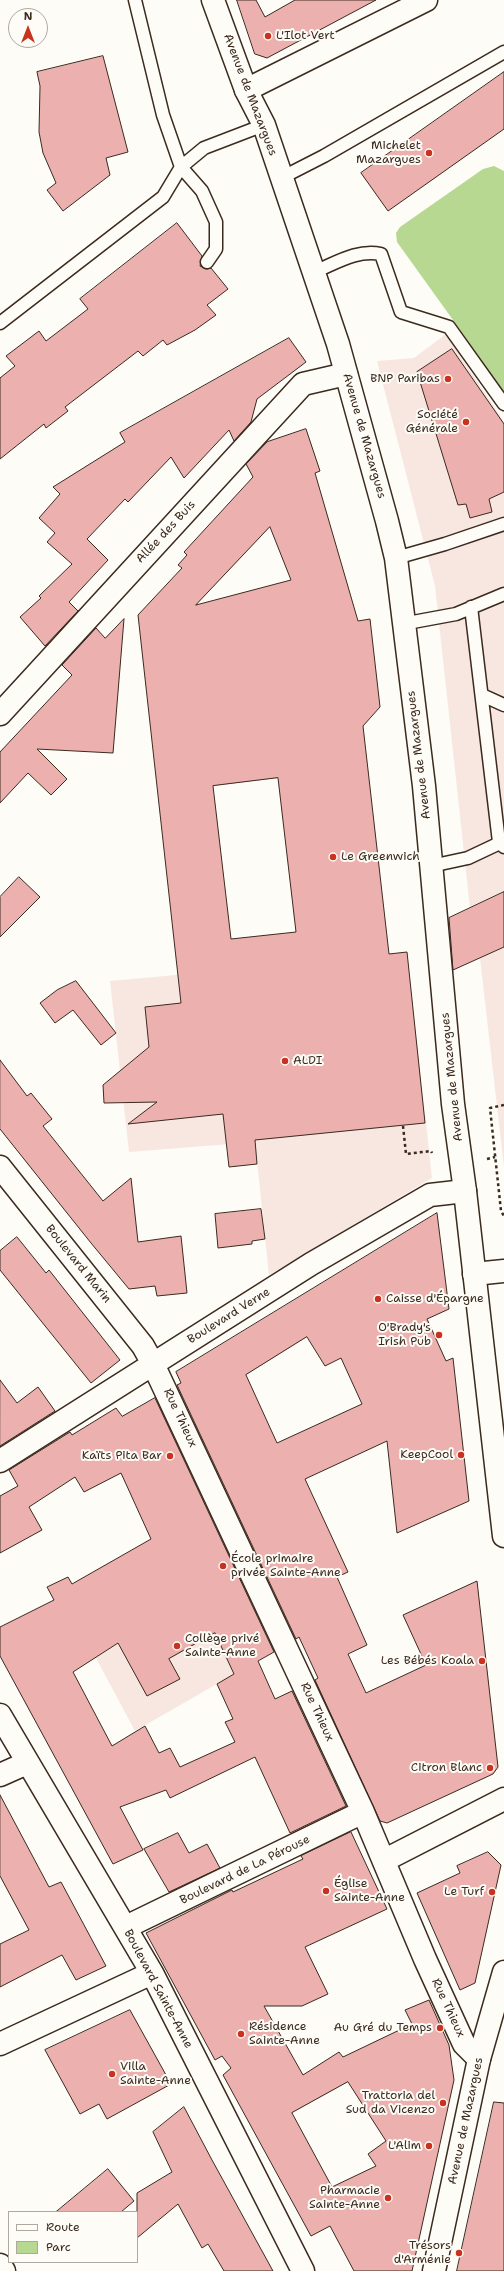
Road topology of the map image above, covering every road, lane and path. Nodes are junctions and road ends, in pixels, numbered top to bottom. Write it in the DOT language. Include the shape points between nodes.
graph roads {
  1 [pos="135,0"];
  2 [pos="213,0"];
  3 [pos="426,0"];
  4 [pos="504,52"];
  5 [pos="246,90"];
  6 [pos="264,125"];
  7 [pos="181,167"];
  8 [pos="281,178"];
  9 [pos="207,262"];
  10 [pos="314,272"];
  11 [pos="0,323"];
  12 [pos="346,374"];
  13 [pos="504,404"];
  14 [pos="504,524"];
  15 [pos="396,558"];
  16 [pos="504,594"];
  17 [pos="471,608"];
  18 [pos="402,624"];
  19 [pos="482,695"];
  20 [pos="504,705"];
  21 [pos="0,714"];
  22 [pos="502,843"];
  23 [pos="431,866"];
  24 [pos="504,1105"];
  25 [pos="403,1126"];
  26 [pos="431,1151"];
  27 [pos="0,1167"];
  28 [pos="466,1191"];
  29 [pos="504,1216"];
  30 [pos="504,1271"];
  31 [pos="474,1274"];
  32 [pos="153,1364"];
  33 [pos="0,1461"];
  34 [pos="504,1536"];
  35 [pos="0,1715"];
  36 [pos="27,1763"];
  37 [pos="0,1775"];
  38 [pos="504,1799"];
  39 [pos="363,1812"];
  40 [pos="385,1860"];
  41 [pos="126,1927"];
  42 [pos="152,1973"];
  43 [pos="503,1980"];
  44 [pos="0,2044"];
  45 [pos="479,2059"];
  46 [pos="0,2265"];
  47 [pos="4,2271"];
  48 [pos="303,2271"];
  49 [pos="434,2271"];
  1 -- 7 [label="lane" via="164,115"];
  2 -- 5 [label="street, Avenue de Mazargues"];
  3 -- 5 [label="street"];
  4 -- 8 [label="lane"];
  5 -- 6 [label="street, Avenue de Mazargues"];
  6 -- 7 [label="lane" via="204,148"];
  6 -- 8 [label="street, Avenue de Mazargues"];
  7 -- 9 [label="lane" via="202,191 216,222 216,249"];
  7 -- 11 [label="lane" via="163,197"];
  8 -- 10 [label="street, Avenue de Mazargues"];
  10 -- 12 [label="street, Avenue de Mazargues"];
  10 -- 13 [label="lane" via="356,254 370,251 381,254 401,312 449,327"];
  12 -- 15 [label="street, Avenue de Mazargues"];
  12 -- 21 [label="street, Allée des Buis" via="303,384"];
  14 -- 15 [label="lane"];
  15 -- 18 [label="street, Avenue de Mazargues"];
  16 -- 17 [label="lane"];
  17 -- 18 [label="lane" via="456,614"];
  17 -- 19 [label="lane"];
  18 -- 23 [label="street, Avenue de Mazargues" via="424,786"];
  19 -- 20 [label="lane"];
  19 -- 22 [label="lane"];
  22 -- 23 [label="lane" via="468,858"];
  23 -- 28 [label="street, Avenue de Mazargues" via="453,1104"];
  24 -- 29 [label="path" via="490,1108 501,1211"];
  25 -- 26 [label="path" via="406,1154"];
  27 -- 32 [label="street, Boulevard Marin" via="143,1346"];
  28 -- 31 [label="street, Avenue de Mazargues"];
  28 -- 32 [label="street, Boulevard Verne" via="430,1195 311,1264"];
  30 -- 31 [label="street"];
  31 -- 34 [label="street, Avenue de Mazargues"];
  32 -- 33 [label="street, Boulevard Verne"];
  32 -- 39 [label="street, Rue Thieux"];
  35 -- 36 [label="street, Boulevard Sainte-Anne"];
  36 -- 37 [label="street"];
  36 -- 41 [label="street, Boulevard Sainte-Anne"];
  38 -- 40 [label="street"];
  39 -- 40 [label="street, Rue Thieux"];
  39 -- 41 [label="street, Boulevard de La Pérouse"];
  40 -- 45 [label="street, Rue Thieux" via="425,1959 464,2044"];
  41 -- 42 [label="street, Boulevard Sainte-Anne"];
  42 -- 44 [label="street"];
  42 -- 48 [label="street, Boulevard Sainte-Anne"];
  43 -- 45 [label="street, Avenue de Mazargues"];
  45 -- 49 [label="street, Avenue de Mazargues"];
  46 -- 47 [label="street"];
}
